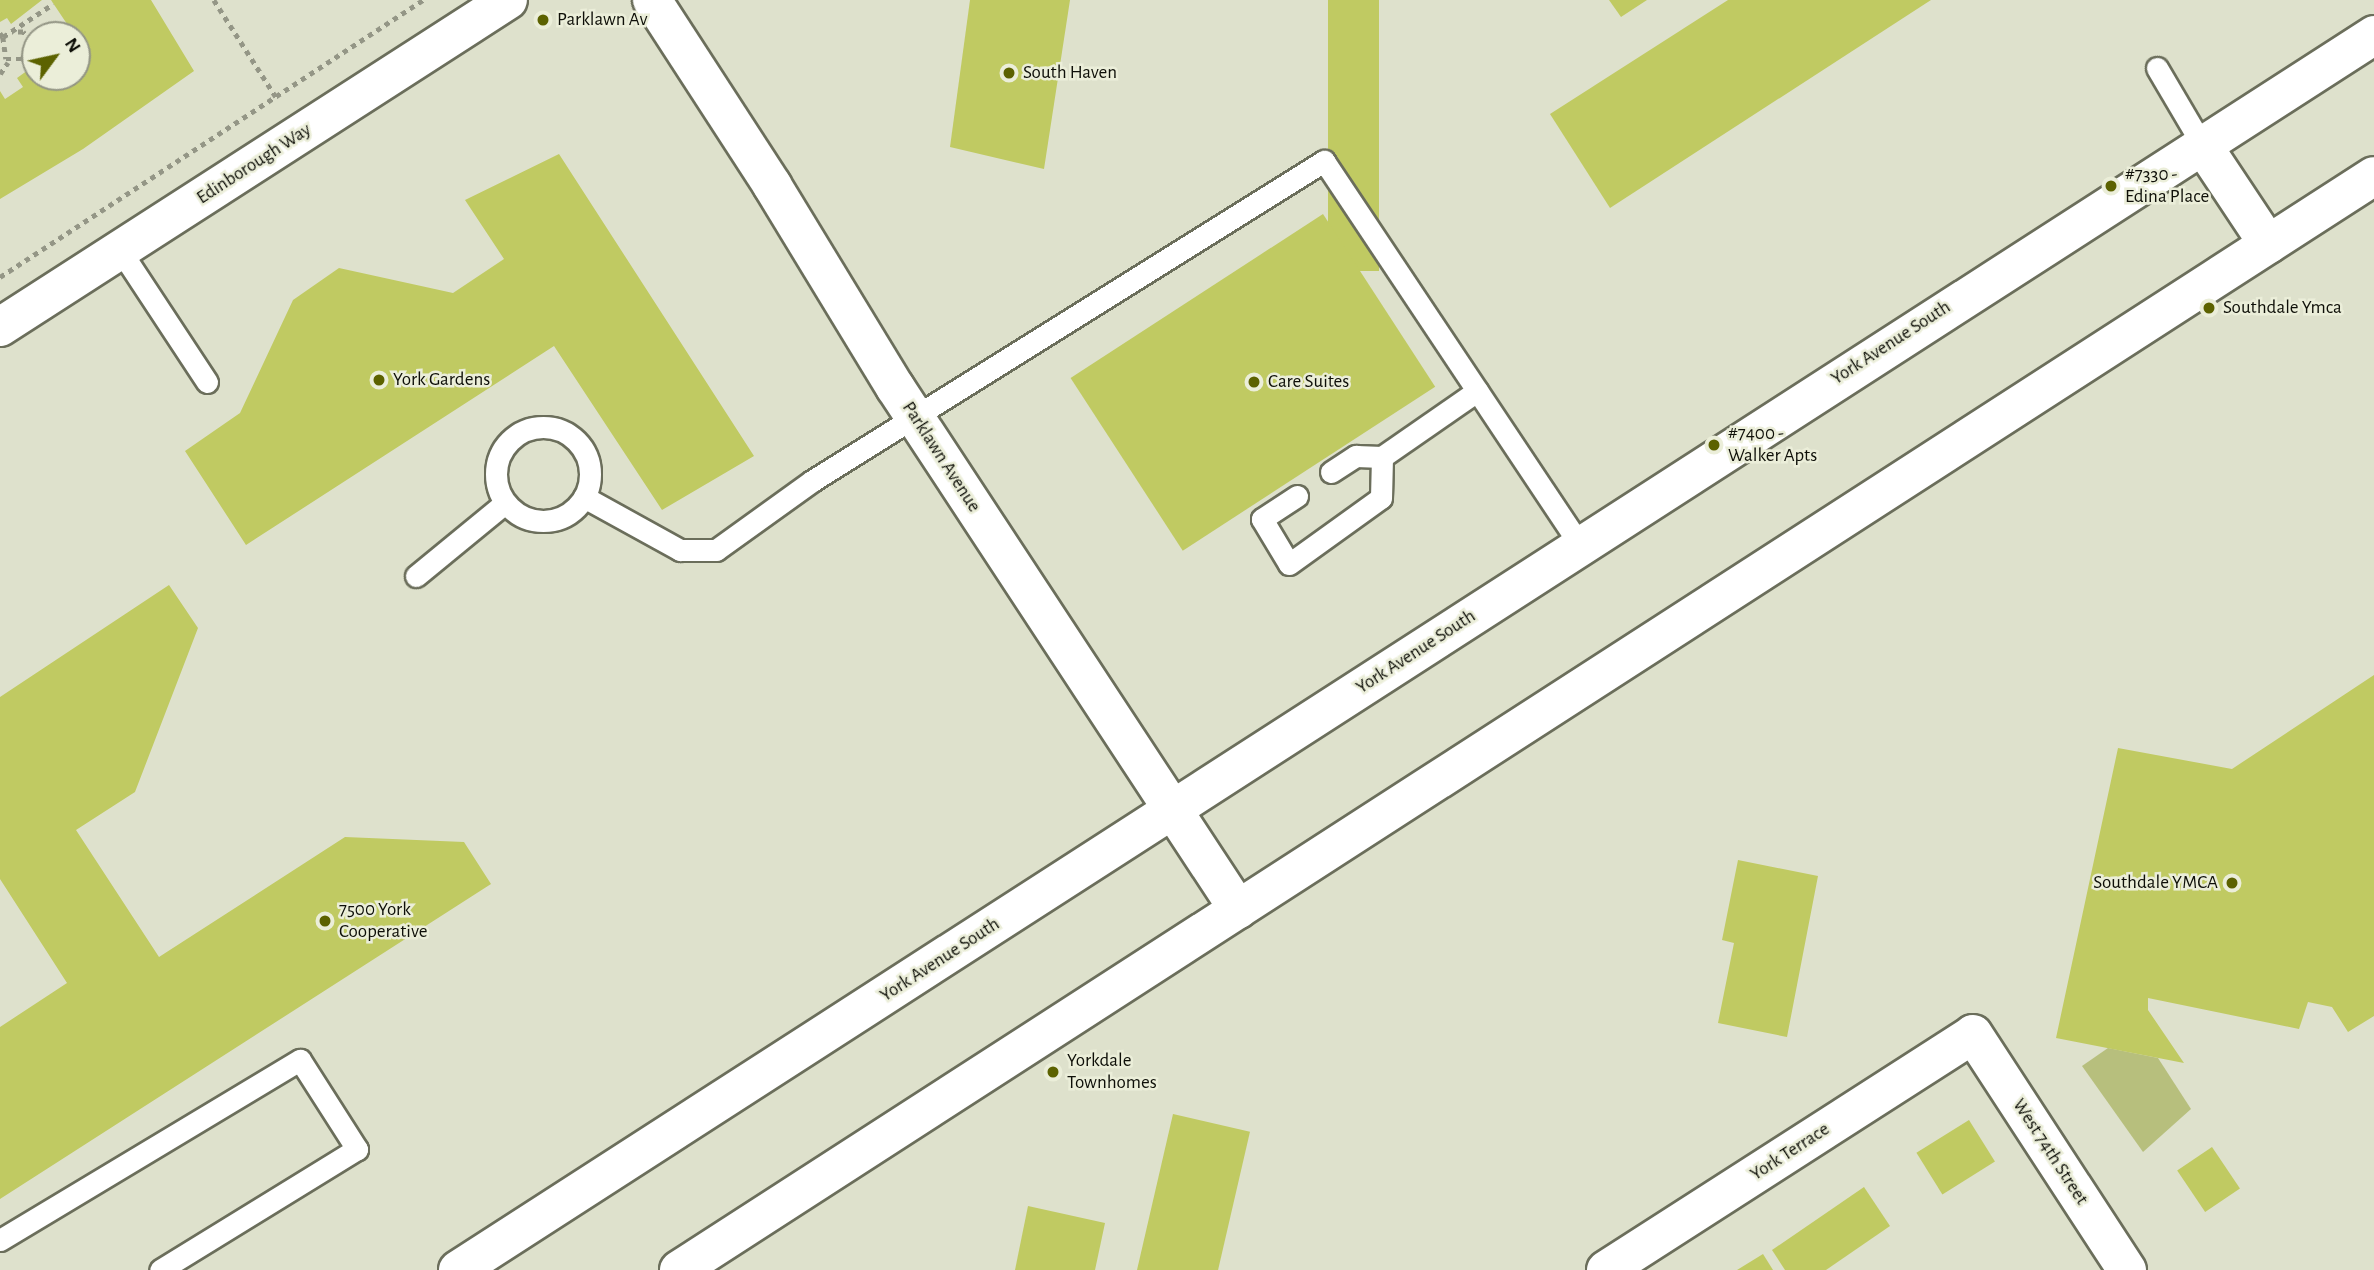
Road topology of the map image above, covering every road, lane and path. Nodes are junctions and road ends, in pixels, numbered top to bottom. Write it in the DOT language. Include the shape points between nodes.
graph roads {
  1 [pos="214,0"];
  2 [pos="424,0"];
  3 [pos="508,0"];
  4 [pos="652,0"];
  5 [pos="53,4"];
  6 [pos="12,32"];
  7 [pos="21,32"];
  8 [pos="2374,35"];
  9 [pos="1,36"];
  10 [pos="21,58"];
  11 [pos="9,61"];
  12 [pos="2157,68"];
  13 [pos="0,74"];
  14 [pos="276,97"];
  15 [pos="2203,146"];
  16 [pos="2374,176"];
  17 [pos="2268,244"];
  18 [pos="120,250"];
  19 [pos="0,277"];
  20 [pos="0,327"];
  21 [pos="207,382"];
  22 [pos="1477,391"];
  23 [pos="914,418"];
  24 [pos="1382,457"];
  25 [pos="1332,472"];
  26 [pos="1297,496"];
  27 [pos="584,497"];
  28 [pos="505,503"];
  29 [pos="1580,545"];
  30 [pos="416,576"];
  31 [pos="1172,811"];
  32 [pos="1238,909"];
  33 [pos="1973,1034"];
  34 [pos="0,1240"];
  35 [pos="160,1270"];
  36 [pos="458,1270"];
  37 [pos="678,1270"];
  38 [pos="1606,1270"];
  39 [pos="2127,1270"];
  1 -- 14 [label="path"];
  2 -- 14 [label="path"];
  3 -- 18 [label="street, Edinborough Way"];
  4 -- 23 [label="street, Parklawn Avenue"];
  5 -- 6 [label="path"];
  6 -- 7 [label="path"];
  6 -- 9 [label="path"];
  8 -- 15 [label="street, York Avenue South"];
  9 -- 11 [label="path" via="3,55"];
  10 -- 11 [label="path"];
  11 -- 13 [label="path"];
  12 -- 15 [label="lane"];
  14 -- 19 [label="path"];
  15 -- 17 [label="street"];
  15 -- 29 [label="street, York Avenue South"];
  16 -- 17 [label="street"];
  17 -- 32 [label="street"];
  18 -- 20 [label="street, Edinborough Way"];
  18 -- 21 [label="lane"];
  22 -- 23 [label="lane" via="1324,161"];
  22 -- 24 [label="lane"];
  22 -- 29 [label="lane"];
  23 -- 27 [label="lane" via="812,481 716,550 680,550"];
  23 -- 31 [label="street, Parklawn Avenue"];
  24 -- 25 [label="lane" via="1356,456"];
  24 -- 26 [label="lane" via="1381,498 1289,564 1262,519"];
  27 -- 28 [label="lane" via="568,514 546,522 516,514"];
  27 -- 28 [label="lane" via="590,467 585,452 562,431 532,428 505,444 498,458 497,489"];
  28 -- 30 [label="lane"];
  29 -- 31 [label="street, York Avenue South"];
  31 -- 32 [label="street, Parklawn Avenue"];
  31 -- 36 [label="street, York Avenue South"];
  32 -- 37 [label="street"];
  33 -- 38 [label="street, York Terrace"];
  33 -- 39 [label="street, West 74th Street"];
  34 -- 35 [label="lane" via="300,1059 357,1149"];
}
